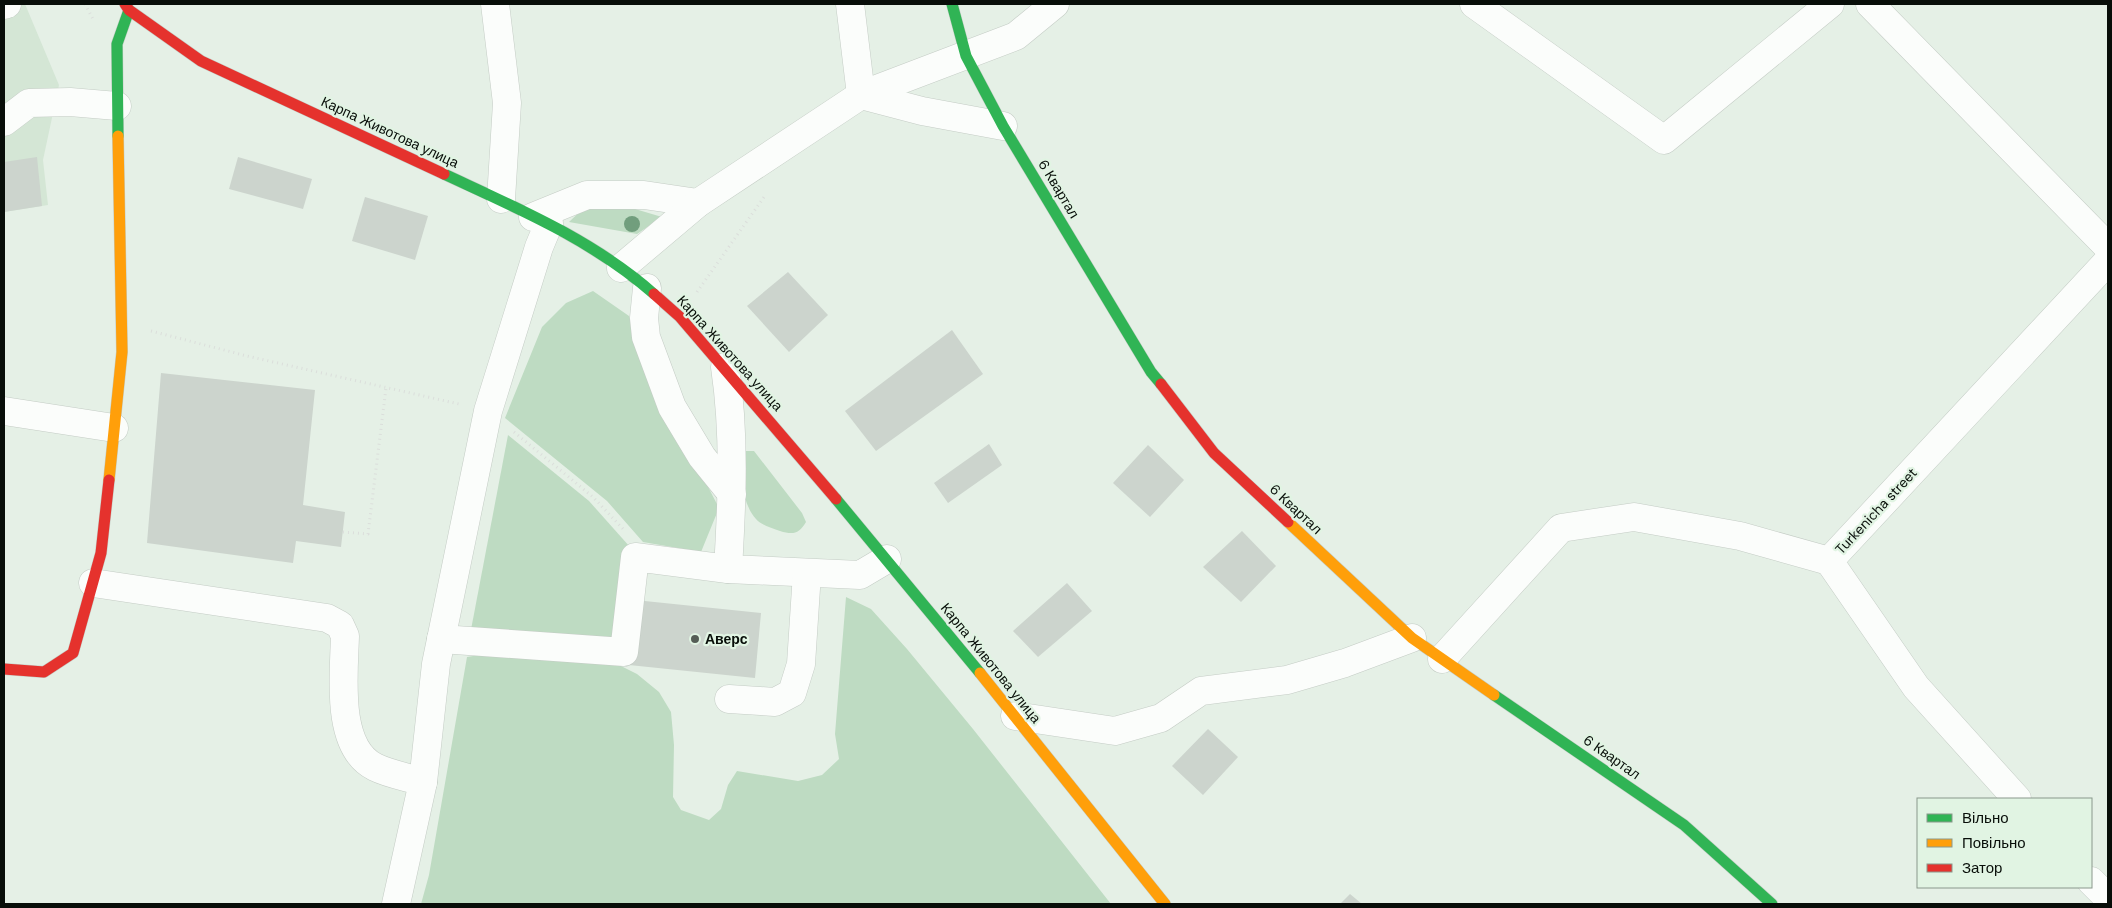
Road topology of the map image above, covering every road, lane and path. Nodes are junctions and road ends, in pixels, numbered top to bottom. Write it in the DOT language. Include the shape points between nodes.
graph roads {
  1 [pos="494,4"];
  2 [pos="850,4"];
  3 [pos="952,4"];
  4 [pos="1055,4"];
  5 [pos="1474,4"];
  6 [pos="1830,4"];
  7 [pos="1870,4"];
  8 [pos="127,7"];
  9 [pos="966,56"];
  10 [pos="861,95"];
  11 [pos="117,106"];
  12 [pos="4,122"];
  13 [pos="1003,126"];
  14 [pos="769,190"];
  15 [pos="501,200"];
  16 [pos="698,203"];
  17 [pos="541,220"];
  18 [pos="2108,247"];
  19 [pos="2108,261"];
  20 [pos="621,268"];
  21 [pos="646,288"];
  22 [pos="680,317"];
  23 [pos="122,323"];
  24 [pos="725,367"];
  25 [pos="386,388"];
  26 [pos="4,411"];
  27 [pos="488,411"];
  28 [pos="114,428"];
  29 [pos="732,494"];
  30 [pos="343,532"];
  31 [pos="652,559"];
  32 [pos="887,559"];
  33 [pos="1829,561"];
  34 [pos="728,569"];
  35 [pos="807,573"];
  36 [pos="93,583"];
  37 [pos="1412,638"];
  38 [pos="441,640"];
  39 [pos="1442,659"];
  40 [pos="4,669"];
  41 [pos="729,699"];
  42 [pos="1016,716"];
  43 [pos="423,782"];
  44 [pos="2016,798"];
  45 [pos="2092,882"];
  46 [pos="2108,898"];
  47 [pos="1162,903"];
  48 [pos="396,904"];
  49 [pos="1772,904"];
  1 -- 15 [label="street" via="507,103"];
  2 -- 10 [label="street"];
  3 -- 9 [label="street, 6 Квартал"];
  4 -- 9 [label="street" via="1016,36"];
  5 -- 6 [label="street" via="1664,140"];
  7 -- 18 [label="street"];
  8 -- 11 [label="street" via="117,44"];
  8 -- 15 [label="street, Карпа Животова улица" via="201,61"];
  9 -- 10 [label="street"];
  9 -- 13 [label="street, 6 Квартал"];
  10 -- 13 [label="street" via="922,111"];
  10 -- 16 [label="street"];
  11 -- 12 [label="street" via="29,103"];
  11 -- 23 [label="street"];
  13 -- 37 [label="street, 6 Квартал" via="1151,372 1214,453"];
  14 -- 22 [label="path"];
  15 -- 17 [label="street, Карпа Животова улица"];
  16 -- 17 [label="street" via="644,195 587,196"];
  16 -- 20 [label="street"];
  17 -- 20 [label="street, Карпа Животова улица"];
  17 -- 27 [label="street" via="539,247"];
  19 -- 33 [label="street, Turkenicha street"];
  20 -- 21 [label="street, Карпа Животова улица"];
  21 -- 22 [label="street, Карпа Животова улица"];
  21 -- 29 [label="street" via="646,336 672,407 702,457"];
  22 -- 24 [label="street, Карпа Животова улица"];
  23 -- 25 [label="path"];
  23 -- 28 [label="street"];
  24 -- 29 [label="street" via="730,406"];
  24 -- 32 [label="street, Карпа Животова улица"];
  25 -- 27 [label="path"];
  25 -- 30 [label="path" via="368,534"];
  26 -- 28 [label="street"];
  27 -- 31 [label="path" via="593,497"];
  27 -- 38 [label="street"];
  28 -- 36 [label="street" via="102,553"];
  29 -- 34 [label="street"];
  31 -- 34 [label="street"];
  31 -- 38 [label="street" via="636,557 624,652"];
  32 -- 35 [label="street" via="860,575"];
  32 -- 42 [label="street, Карпа Животова улица"];
  33 -- 39 [label="street" via="1740,536 1634,518 1562,528"];
  33 -- 44 [label="street, Turkenicha street" via="1916,687"];
  34 -- 35 [label="street"];
  35 -- 41 [label="street" via="801,664 792,693 775,702"];
  36 -- 40 [label="street" via="73,653 44,672"];
  36 -- 43 [label="street" via="327,618 340,625 345,636 346,725 355,750 374,767"];
  37 -- 39 [label="street, 6 Квартал"];
  37 -- 42 [label="street" via="1287,680 1201,691 1160,718 1115,731"];
  38 -- 43 [label="street"];
  39 -- 49 [label="street, 6 Квартал" via="1684,826"];
  42 -- 47 [label="street, Карпа Животова улица"];
  43 -- 48 [label="street"];
  45 -- 46 [label="street"];
}
